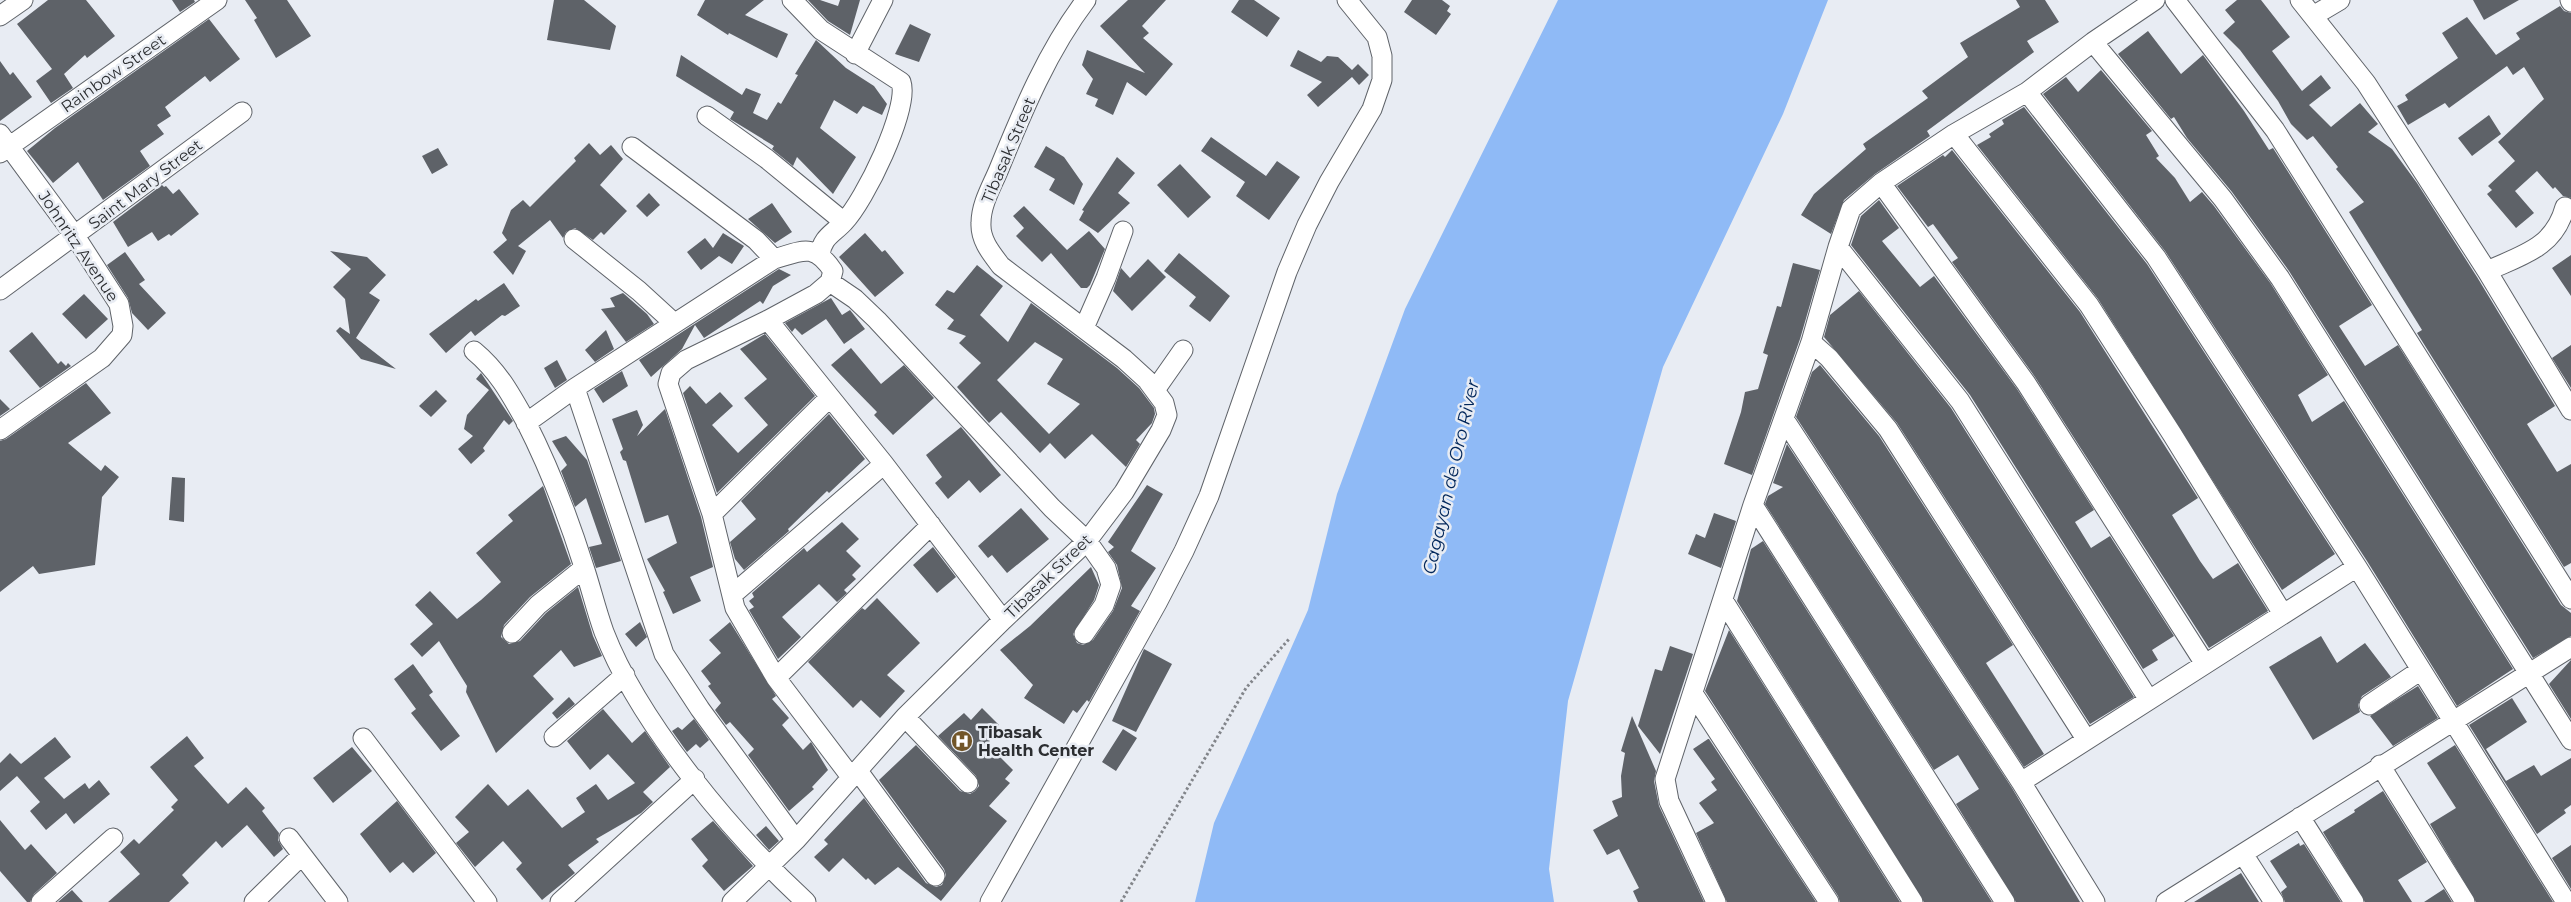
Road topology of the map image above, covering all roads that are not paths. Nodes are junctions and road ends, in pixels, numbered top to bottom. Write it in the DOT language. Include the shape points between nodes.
graph roads {
  1 [pos="23,0"];
  2 [pos="217,0"];
  3 [pos="792,0"];
  4 [pos="883,0"];
  5 [pos="1086,0"];
  6 [pos="1347,0"];
  7 [pos="2154,0"];
  8 [pos="2175,0"];
  9 [pos="2300,0"];
  10 [pos="2340,0"];
  11 [pos="0,16"];
  12 [pos="2313,16"];
  13 [pos="2093,42"];
  14 [pos="855,54"];
  15 [pos="2027,92"];
  16 [pos="242,112"];
  17 [pos="707,116"];
  18 [pos="1954,134"];
  19 [pos="3,144"];
  20 [pos="632,146"];
  21 [pos="1881,183"];
  22 [pos="2565,207"];
  23 [pos="844,222"];
  24 [pos="1123,231"];
  25 [pos="75,236"];
  26 [pos="574,239"];
  27 [pos="1838,247"];
  28 [pos="820,255"];
  29 [pos="774,259"];
  30 [pos="2487,271"];
  31 [pos="830,282"];
  32 [pos="0,290"];
  33 [pos="768,320"];
  34 [pos="674,323"];
  35 [pos="1084,328"];
  36 [pos="1811,342"];
  37 [pos="474,350"];
  38 [pos="1183,350"];
  39 [pos="575,388"];
  40 [pos="1155,390"];
  41 [pos="830,397"];
  42 [pos="2571,410"];
  43 [pos="1784,418"];
  44 [pos="526,423"];
  45 [pos="0,430"];
  46 [pos="884,464"];
  47 [pos="1753,505"];
  48 [pos="712,514"];
  49 [pos="931,525"];
  50 [pos="1087,541"];
  51 [pos="2357,567"];
  52 [pos="584,568"];
  53 [pos="732,595"];
  54 [pos="2571,599"];
  55 [pos="1723,600"];
  56 [pos="2283,614"];
  57 [pos="1003,620"];
  58 [pos="512,633"];
  59 [pos="1084,634"];
  60 [pos="2571,647"];
  61 [pos="2205,664"];
  62 [pos="2421,670"];
  63 [pos="2529,672"];
  64 [pos="625,675"];
  65 [pos="776,678"];
  66 [pos="1694,695"];
  67 [pos="2149,700"];
  68 [pos="2369,705"];
  69 [pos="905,717"];
  70 [pos="2453,720"];
  71 [pos="554,737"];
  72 [pos="363,738"];
  73 [pos="2086,739"];
  74 [pos="2571,740"];
  75 [pos="2380,765"];
  76 [pos="855,774"];
  77 [pos="695,779"];
  78 [pos="2021,782"];
  79 [pos="968,783"];
  80 [pos="2300,817"];
  81 [pos="113,838"];
  82 [pos="289,838"];
  83 [pos="796,840"];
  84 [pos="2243,854"];
  85 [pos="302,856"];
  86 [pos="770,867"];
  87 [pos="935,876"];
  88 [pos="2178,899"];
  89 [pos="41,902"];
  90 [pos="254,902"];
  91 [pos="338,902"];
  92 [pos="487,902"];
  93 [pos="560,902"];
  94 [pos="732,902"];
  95 [pos="806,902"];
  96 [pos="990,902"];
  97 [pos="1716,902"];
  98 [pos="1829,902"];
  99 [pos="1913,902"];
  100 [pos="2005,902"];
  101 [pos="2095,902"];
  102 [pos="2274,902"];
  103 [pos="2354,902"];
  104 [pos="2465,902"];
  105 [pos="2566,902"];
  1 -- 11 [label="street"];
  2 -- 19 [label="street, Rainbow Street"];
  3 -- 14 [label="street" via="821,30"];
  4 -- 14 [label="street"];
  5 -- 35 [label="street, Tibasak Street" via="1064,29 1020,118 983,208 980,223 988,250 1001,266"];
  6 -- 96 [label="street" via="1377,37 1382,56 1382,80 1372,109 1328,182 1303,233 1209,496 1184,551"];
  7 -- 13 [label="street"];
  8 -- 54 [label="street" via="2276,130"];
  9 -- 12 [label="street"];
  10 -- 12 [label="street"];
  12 -- 30 [label="street" via="2366,83"];
  13 -- 15 [label="street"];
  13 -- 63 [label="street" via="2223,199 2280,278"];
  14 -- 23 [label="street" via="901,82 904,91 896,122 867,190"];
  15 -- 18 [label="street"];
  15 -- 51 [label="street" via="2156,257"];
  16 -- 25 [label="street, Saint Mary Street"];
  17 -- 23 [label="street" via="767,159"];
  18 -- 21 [label="street"];
  18 -- 56 [label="street" via="2088,305"];
  19 -- 25 [label="street, Johnritz Avenue"];
  20 -- 29 [label="street" via="756,240"];
  21 -- 27 [label="street" via="1851,209"];
  21 -- 61 [label="street" via="2026,383"];
  22 -- 30 [label="street" via="2553,235 2542,244"];
  23 -- 28 [label="street" via="824,240"];
  24 -- 35 [label="street"];
  25 -- 32 [label="street, Saint Mary Street"];
  25 -- 45 [label="street, Johnritz Avenue" via="119,304 123,317 122,336 102,358"];
  26 -- 34 [label="street" via="640,291"];
  27 -- 36 [label="street"];
  27 -- 67 [label="street" via="1960,401"];
  28 -- 29 [label="street" via="802,250"];
  28 -- 31 [label="street" via="833,271"];
  29 -- 34 [label="street"];
  30 -- 42 [label="street"];
  31 -- 33 [label="street" via="816,294"];
  31 -- 50 [label="street" via="877,320 1052,508"];
  33 -- 41 [label="street"];
  33 -- 48 [label="street" via="686,360 671,373 668,384"];
  34 -- 39 [label="street"];
  35 -- 40 [label="street, Tibasak Street" via="1124,359"];
  36 -- 43 [label="street"];
  36 -- 73 [label="street" via="1829,358 1888,429"];
  37 -- 44 [label="street" via="493,366"];
  38 -- 40 [label="street"];
  39 -- 44 [label="street"];
  39 -- 83 [label="street" via="664,654"];
  40 -- 50 [label="street, Tibasak Street" via="1164,403 1166,415 1161,430 1124,492"];
  41 -- 46 [label="street"];
  41 -- 48 [label="street"];
  43 -- 47 [label="street"];
  43 -- 78 [label="street"];
  44 -- 52 [label="street" via="560,497"];
  46 -- 49 [label="street"];
  46 -- 53 [label="street"];
  47 -- 55 [label="street"];
  47 -- 100 [label="street"];
  48 -- 53 [label="street"];
  49 -- 57 [label="street"];
  49 -- 65 [label="street"];
  50 -- 57 [label="street, Tibasak Street"];
  50 -- 59 [label="street" via="1106,568 1111,585 1104,605"];
  51 -- 56 [label="street"];
  51 -- 62 [label="street"];
  52 -- 58 [label="street" via="538,605"];
  52 -- 64 [label="street" via="604,632"];
  53 -- 65 [label="street" via="735,608"];
  55 -- 66 [label="street"];
  55 -- 99 [label="street"];
  56 -- 61 [label="street"];
  57 -- 69 [label="street, Tibasak Street"];
  60 -- 63 [label="street"];
  61 -- 67 [label="street"];
  62 -- 68 [label="street"];
  62 -- 70 [label="street"];
  63 -- 70 [label="street"];
  63 -- 74 [label="street"];
  64 -- 71 [label="street"];
  64 -- 77 [label="street" via="650,720"];
  65 -- 76 [label="street"];
  66 -- 97 [label="street" via="1666,779 1669,800"];
  66 -- 98 [label="street"];
  67 -- 73 [label="street"];
  69 -- 76 [label="street, Tibasak Street"];
  69 -- 79 [label="street"];
  70 -- 75 [label="street"];
  70 -- 105 [label="street"];
  72 -- 92 [label="street"];
  73 -- 78 [label="street"];
  75 -- 80 [label="street"];
  75 -- 104 [label="street"];
  76 -- 83 [label="street, Tibasak Street"];
  76 -- 87 [label="street"];
  77 -- 86 [label="street"];
  77 -- 93 [label="street"];
  78 -- 101 [label="street"];
  80 -- 84 [label="street"];
  80 -- 103 [label="street"];
  81 -- 89 [label="street"];
  82 -- 85 [label="street"];
  83 -- 86 [label="street, Tibasak Street"];
  84 -- 88 [label="street"];
  84 -- 102 [label="street"];
  85 -- 90 [label="street"];
  85 -- 91 [label="street"];
  86 -- 94 [label="street, Tibasak Street"];
  86 -- 95 [label="street"];
}
